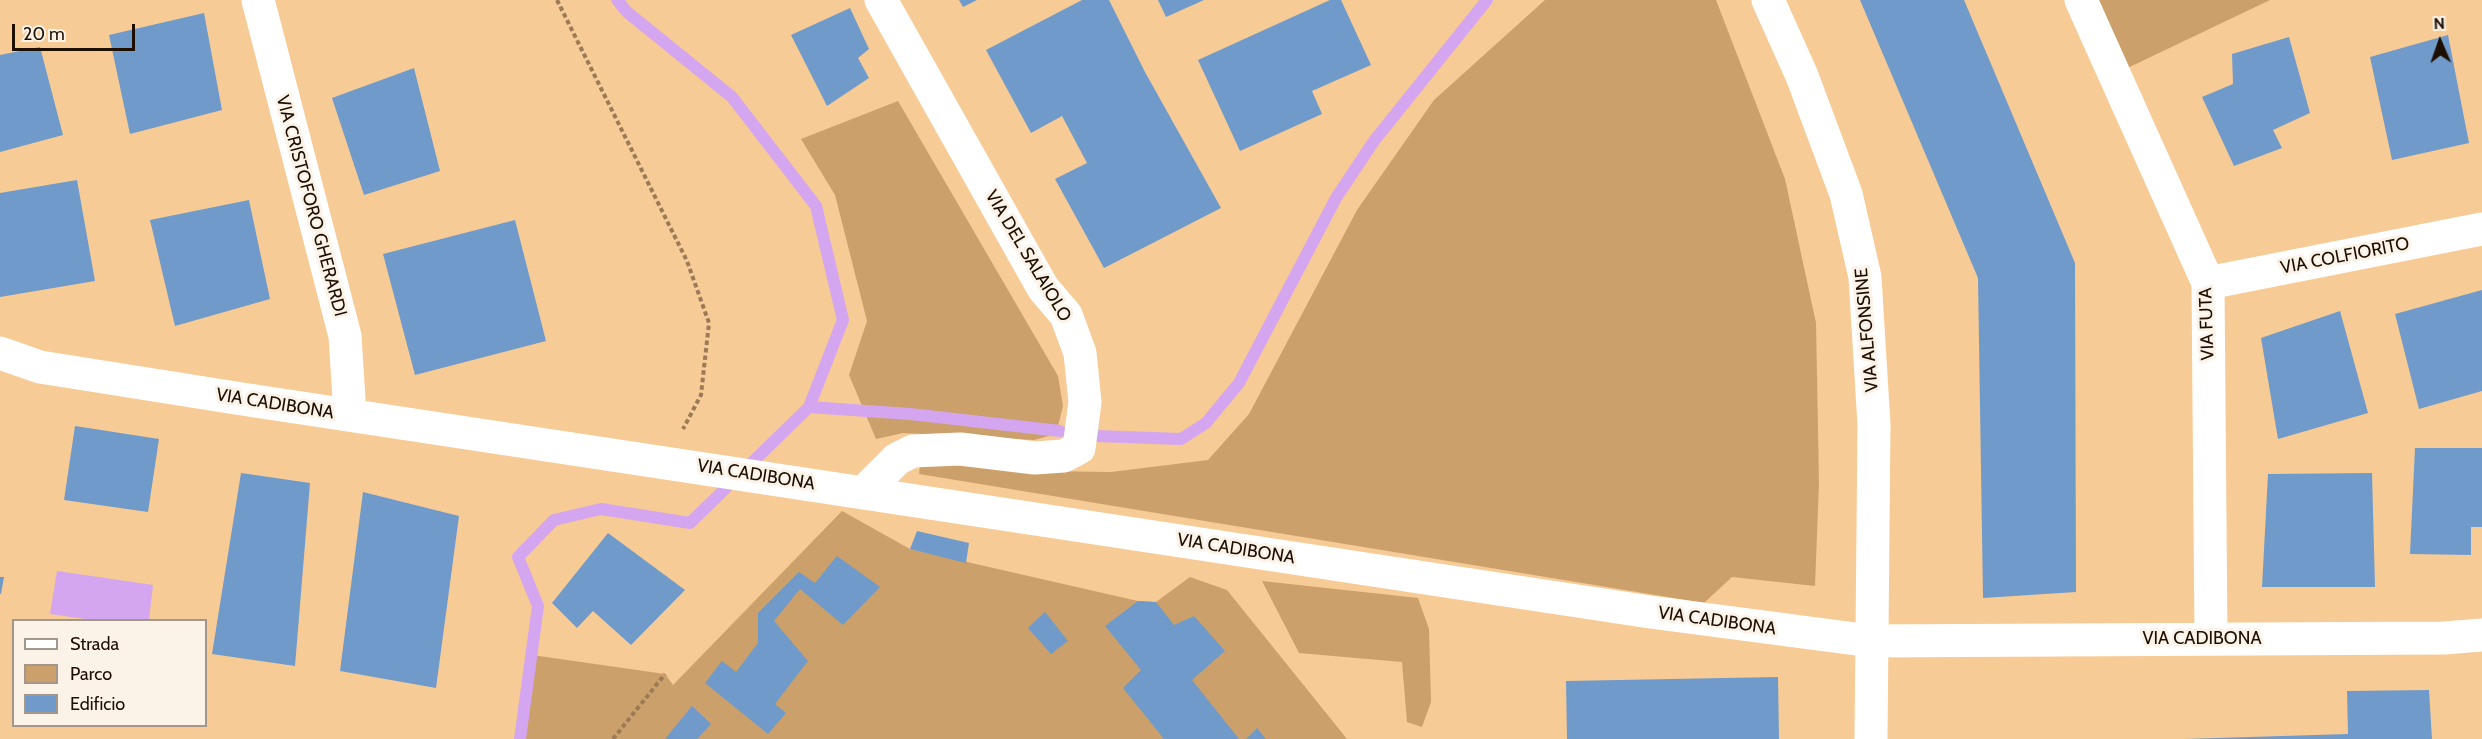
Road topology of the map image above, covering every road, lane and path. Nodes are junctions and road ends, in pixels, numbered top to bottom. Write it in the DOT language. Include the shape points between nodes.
graph roads {
  1 [pos="258,0"];
  2 [pos="557,0"];
  3 [pos="881,0"];
  4 [pos="1768,0"];
  5 [pos="2081,0"];
  6 [pos="2482,229"];
  7 [pos="2208,283"];
  8 [pos="0,353"];
  9 [pos="350,415"];
  10 [pos="677,463"];
  11 [pos="864,492"];
  12 [pos="2482,635"];
  13 [pos="2211,639"];
  14 [pos="1871,641"];
  15 [pos="665,674"];
  16 [pos="613,739"];
  17 [pos="1871,739"];
  1 -- 9 [label="street, VIA CRISTOFORO GHERARDI" via="345,336"];
  2 -- 10 [label="path" via="687,261 709,323 701,395"];
  3 -- 11 [label="street, VIA DEL SALAIOLO" via="1043,288 1066,315 1080,353 1085,402 1079,448 1064,456 1035,458 960,449 913,451 897,459"];
  4 -- 14 [label="street, VIA ALFONSINE" via="1802,76 1846,194 1865,277 1874,425"];
  5 -- 7 [label="street, VIA FUTA"];
  6 -- 7 [label="street, VIA COLFIORITO"];
  7 -- 13 [label="street, VIA FUTA"];
  8 -- 9 [label="street, VIA CADIBONA" via="40,367"];
  9 -- 10 [label="street, VIA CADIBONA"];
  10 -- 11 [label="street, VIA CADIBONA"];
  11 -- 14 [label="street, VIA CADIBONA" via="1650,612"];
  12 -- 13 [label="street, VIA CADIBONA"];
  13 -- 14 [label="street, VIA CADIBONA"];
  14 -- 17 [label="street, VIA ALFONSINE"];
  15 -- 16 [label="path"];
}
